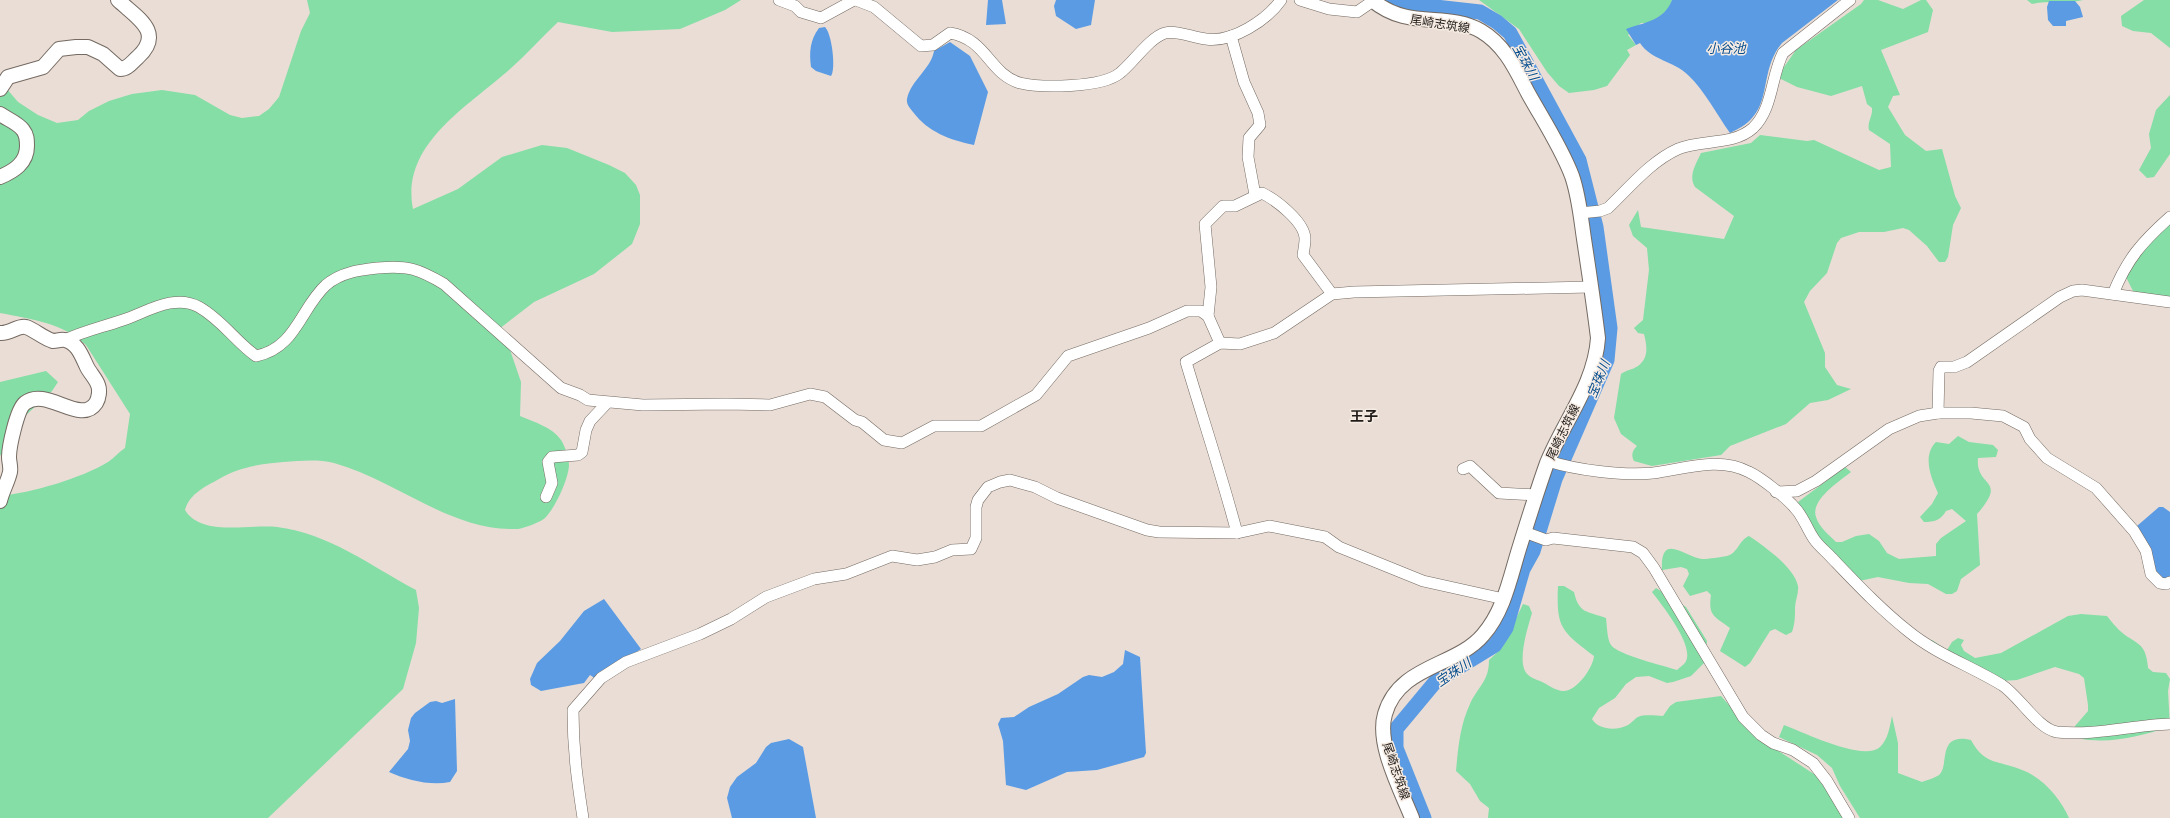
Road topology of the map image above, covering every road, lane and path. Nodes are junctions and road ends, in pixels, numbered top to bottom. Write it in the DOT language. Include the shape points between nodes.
graph roads {
  1 [pos="118,0"];
  2 [pos="779,0"];
  3 [pos="855,0"];
  4 [pos="1281,0"];
  5 [pos="1300,0"];
  6 [pos="1850,0"];
  7 [pos="1373,4"];
  8 [pos="1231,36"];
  9 [pos="0,89"];
  10 [pos="0,114"];
  11 [pos="0,177"];
  12 [pos="1255,195"];
  13 [pos="1583,213"];
  14 [pos="2170,217"];
  15 [pos="1591,287"];
  16 [pos="1332,294"];
  17 [pos="2112,294"];
  18 [pos="2170,302"];
  19 [pos="1208,316"];
  20 [pos="0,333"];
  21 [pos="65,340"];
  22 [pos="1220,343"];
  23 [pos="608,403"];
  24 [pos="1938,413"];
  25 [pos="1551,462"];
  26 [pos="1463,469"];
  27 [pos="1776,492"];
  28 [pos="1536,495"];
  29 [pos="546,497"];
  30 [pos="0,501"];
  31 [pos="1237,533"];
  32 [pos="1528,534"];
  33 [pos="2170,582"];
  34 [pos="1504,599"];
  35 [pos="2170,724"];
  36 [pos="583,818"];
  37 [pos="1412,818"];
  38 [pos="1849,818"];
  1 -- 9 [label="main road" via="137,15 149,39 146,50 126,68 120,69 107,56 88,47 68,48 59,50 43,67 8,77"];
  2 -- 3 [label="street" via="795,6 801,12 820,18"];
  3 -- 8 [label="street" via="874,7 921,46 933,45 950,33 964,36 974,42 1008,78 1046,87 1107,80 1119,74 1157,37 1165,33 1208,40"];
  4 -- 8 [label="street" via="1273,11"];
  5 -- 7 [label="street" via="1329,9 1357,12"];
  6 -- 13 [label="street" via="1784,53 1777,64 1763,116 1752,129 1731,139 1679,149 1665,156 1608,208"];
  7 -- 13 [label="main road, 尾崎志筑線" via="1405,18 1466,25 1497,43 1511,61 1562,156"];
  8 -- 12 [label="street" via="1260,125 1249,138 1248,157"];
  10 -- 11 [label="main road" via="23,130 27,143 26,155 20,165"];
  12 -- 16 [label="street" via="1262,193 1272,198 1297,220 1305,237 1303,255"];
  12 -- 19 [label="street" via="1235,206 1223,206 1205,224 1211,287"];
  13 -- 15 [label="main road, 尾崎志筑線"];
  14 -- 17 [label="street" via="2132,254"];
  15 -- 16 [label="street"];
  15 -- 25 [label="main road, 尾崎志筑線" via="1598,338 1597,356"];
  16 -- 22 [label="street" via="1274,333 1240,344"];
  17 -- 18 [label="street"];
  17 -- 24 [label="street" via="2082,290 2060,297 1967,362 1954,367 1941,367"];
  19 -- 22 [label="street"];
  19 -- 23 [label="street" via="1201,311 1187,311 1149,328 1068,356 1036,395 981,426 934,426 902,443 884,440 825,397 810,394 770,406"];
  20 -- 21 [label="main road" via="8,334 25,327 53,341"];
  21 -- 23 [label="street" via="153,307 188,303 218,319 243,348 256,356 268,354 291,335 328,284 344,274 358,270 405,267 424,272 444,284 561,388 588,400"];
  21 -- 30 [label="main road" via="83,354 87,368 98,385 98,400 92,407 84,410 44,399 30,400 24,404 18,417 9,454 10,474"];
  22 -- 31 [label="street" via="1186,362"];
  23 -- 29 [label="street" via="590,421 582,452 578,455 552,457 548,462 552,483"];
  24 -- 27 [label="street" via="1919,416 1889,429 1816,481 1797,491"];
  24 -- 33 [label="street" via="2003,416 2024,427 2030,439 2047,458 2096,488 2134,531 2146,551 2151,574 2160,583"];
  25 -- 27 [label="street" via="1568,468 1635,474 1688,466 1727,464 1750,472"];
  25 -- 28 [label="main road, 尾崎志筑線"];
  26 -- 28 [label="street" via="1470,466 1499,493"];
  27 -- 35 [label="street" via="1796,508 1815,540 1860,587 1908,631 1950,658 2003,686 2038,720 2055,732 2114,730 2150,724"];
  28 -- 32 [label="main road, 尾崎志筑線"];
  31 -- 34 [label="street" via="1269,526 1325,537 1339,547 1423,581"];
  31 -- 36 [label="street" via="1147,530 1010,480 988,487 976,507 976,538 971,549 952,550 935,557 917,560 892,556 846,574 814,579 766,597 731,619 700,634 626,662 601,678 573,710 573,748"];
  32 -- 34 [label="main road, 尾崎志筑線"];
  32 -- 38 [label="street" via="1546,540 1553,538 1633,547 1643,553 1669,591 1743,717 1773,743 1793,750 1813,763"];
  34 -- 37 [label="main road, 尾崎志筑線" via="1483,636 1471,646 1412,678 1397,692 1387,707 1383,729 1387,750"];
}
